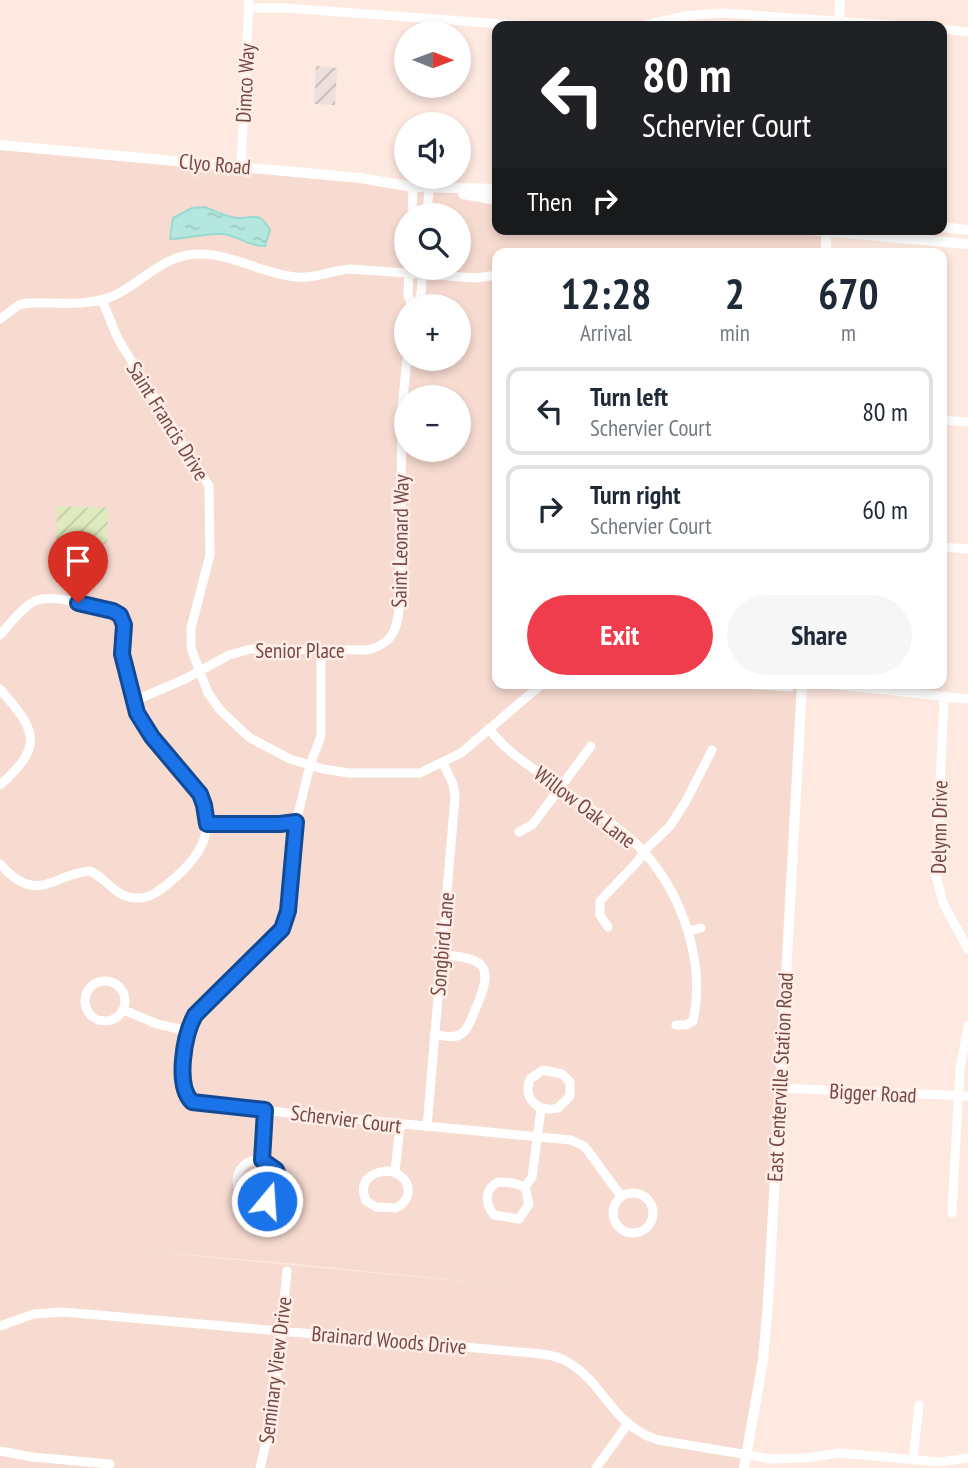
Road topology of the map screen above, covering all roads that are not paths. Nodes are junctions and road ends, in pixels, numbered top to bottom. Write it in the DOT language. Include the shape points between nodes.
graph roads {
  1 [pos="840,0"];
  2 [pos="249,4"];
  3 [pos="663,21"];
  4 [pos="816,21"];
  5 [pos="839,21"];
  6 [pos="492,23"];
  7 [pos="947,30"];
  8 [pos="968,32"];
  9 [pos="0,145"];
  10 [pos="241,166"];
  11 [pos="394,184"];
  12 [pos="435,189"];
  13 [pos="471,189"];
  14 [pos="492,189"];
  15 [pos="492,199"];
  16 [pos="947,228"];
  17 [pos="968,230"];
  18 [pos="877,235"];
  19 [pos="968,244"];
  20 [pos="394,270"];
  21 [pos="492,276"];
  22 [pos="471,277"];
  23 [pos="102,300"];
  24 [pos="0,319"];
  25 [pos="406,371"];
  26 [pos="947,420"];
  27 [pos="968,422"];
  28 [pos="947,547"];
  29 [pos="968,549"];
  30 [pos="0,635"];
  31 [pos="390,638"];
  32 [pos="321,650"];
  33 [pos="198,670"];
  34 [pos="0,689"];
  35 [pos="536,689"];
  36 [pos="802,689"];
  37 [pos="873,689"];
  38 [pos="944,697"];
  39 [pos="968,699"];
  40 [pos="134,701"];
  41 [pos="489,729"];
  42 [pos="591,746"];
  43 [pos="712,750"];
  44 [pos="443,763"];
  45 [pos="310,765"];
  46 [pos="0,785"];
  47 [pos="560,787"];
  48 [pos="296,822"];
  49 [pos="207,824"];
  50 [pos="519,832"];
  51 [pos="644,851"];
  52 [pos="0,864"];
  53 [pos="608,927"];
  54 [pos="701,928"];
  55 [pos="689,931"];
  56 [pos="968,949"];
  57 [pos="441,955"];
  58 [pos="124,1010"];
  59 [pos="676,1025"];
  60 [pos="968,1026"];
  61 [pos="188,1031"];
  62 [pos="434,1034"];
  63 [pos="779,1087"];
  64 [pos="964,1097"];
  65 [pos="541,1109"];
  66 [pos="265,1110"];
  67 [pos="400,1125"];
  68 [pos="427,1127"];
  69 [pos="537,1137"];
  70 [pos="262,1160"];
  71 [pos="395,1172"];
  72 [pos="525,1187"];
  73 [pos="621,1196"];
  74 [pos="952,1213"];
  75 [pos="287,1271"];
  76 [pos="0,1325"];
  77 [pos="281,1331"];
  78 [pos="919,1405"];
  79 [pos="627,1425"];
  80 [pos="0,1451"];
  81 [pos="746,1455"];
  82 [pos="968,1458"];
  83 [pos="913,1460"];
  84 [pos="110,1464"];
  85 [pos="260,1468"];
  86 [pos="596,1468"];
  87 [pos="744,1468"];
  1 -- 5 [label="street"];
  2 -- 6 [label="street"];
  2 -- 10 [label="street, Dimco Way"];
  3 -- 4 [label="street" via="723,13"];
  7 -- 8 [label="street"];
  9 -- 10 [label="street, Clyo Road"];
  10 -- 11 [label="street, Clyo Road"];
  12 -- 15 [label="street, Clyo Road"];
  13 -- 14 [label="street, Clyo Road"];
  16 -- 17 [label="street"];
  18 -- 19 [label="street"];
  20 -- 23 [label="street" via="345,269 299,278 203,254 169,261"];
  21 -- 22 [label="street"];
  23 -- 24 [label="street" via="28,303"];
  23 -- 33 [label="street, Saint Francis Drive" via="118,339 209,486 210,555 191,628"];
  25 -- 31 [label="street, Saint Leonard Way" via="400,607"];
  26 -- 27 [label="street"];
  28 -- 29 [label="street"];
  30 -- 40 [label="street" via="35,601 58,598 113,611 124,625 122,654"];
  31 -- 32 [label="street, Senior Place" via="367,650"];
  32 -- 33 [label="street, Senior Place" via="251,649"];
  32 -- 45 [label="street, Schervier Court" via="321,736"];
  33 -- 40 [label="street, Senior Place"];
  33 -- 45 [label="street, Saint Francis Drive" via="221,711 250,738"];
  34 -- 46 [label="street" via="24,718 31,741 21,766"];
  35 -- 41 [label="street, Saint Francis Drive"];
  36 -- 63 [label="street, East Centerville Station Road"];
  37 -- 38 [label="street"];
  38 -- 39 [label="street"];
  38 -- 56 [label="street, Delynn Drive" via="936,874 943,903"];
  40 -- 49 [label="street" via="147,730 200,794"];
  41 -- 44 [label="street, Saint Francis Drive"];
  41 -- 47 [label="street, Willow Oak Lane" via="510,751"];
  42 -- 47 [label="street"];
  43 -- 51 [label="street" via="670,826"];
  44 -- 45 [label="street, Saint Francis Drive" via="420,773 398,775 349,773"];
  44 -- 57 [label="street, Songbird Lane" via="456,796"];
  45 -- 48 [label="street, Schervier Court"];
  47 -- 50 [label="street" via="533,824"];
  47 -- 51 [label="street, Willow Oak Lane"];
  48 -- 49 [label="street"];
  48 -- 61 [label="street, Schervier Court" via="288,911 282,929 202,1008"];
  49 -- 52 [label="street" via="203,844 192,861 161,890 138,899 122,895 90,871 34,885 14,877"];
  51 -- 53 [label="street" via="600,901 600,915"];
  51 -- 55 [label="street, Willow Oak Lane" via="669,888"];
  54 -- 55 [label="street"];
  55 -- 59 [label="street, Willow Oak Lane" via="695,1010 693,1021"];
  57 -- 62 [label="street, Songbird Lane"];
  57 -- 62 [label="street" via="474,961 485,971 487,981 465,1031 455,1036"];
  58 -- 58 [label="street" via="124,993 112,981 95,982 84,1002 89,1013 104,1022 116,1019"];
  58 -- 61 [label="street"];
  60 -- 64 [label="street" via="961,1060"];
  61 -- 66 [label="street, Schervier Court" via="183,1087 187,1098 195,1104"];
  62 -- 68 [label="street, Songbird Lane"];
  63 -- 64 [label="street, Bigger Road"];
  63 -- 81 [label="street, East Centerville Station Road" via="763,1360"];
  64 -- 74 [label="street"];
  65 -- 65 [label="street" via="558,1108 567,1101 571,1088 566,1077 543,1070 530,1079 529,1097"];
  65 -- 69 [label="street"];
  66 -- 67 [label="street, Schervier Court"];
  66 -- 70 [label="street"];
  67 -- 68 [label="street, Schervier Court"];
  67 -- 71 [label="street"];
  68 -- 69 [label="street, Schervier Court"];
  69 -- 72 [label="street" via="532,1177"];
  69 -- 73 [label="street, Schervier Court" via="584,1146"];
  70 -- 70 [label="street" via="250,1161 238,1173 238,1190 246,1199 267,1201 279,1188 276,1170"];
  71 -- 71 [label="street" via="368,1177 363,1188 369,1204 390,1209 405,1202 408,1185"];
  72 -- 72 [label="street" via="492,1185 488,1209 494,1215 519,1219 529,1204"];
  73 -- 73 [label="street" via="613,1214 618,1226 636,1233 648,1227 653,1217 649,1200 633,1192"];
  75 -- 77 [label="street, Seminary View Drive"];
  76 -- 77 [label="street, Brainard Woods Drive" via="34,1314 63,1312"];
  77 -- 79 [label="street, Brainard Woods Drive" via="551,1355 582,1373"];
  77 -- 85 [label="street, Seminary View Drive" via="273,1414"];
  78 -- 83 [label="street"];
  79 -- 81 [label="street, Brainard Woods Drive" via="658,1440"];
  79 -- 86 [label="street"];
  80 -- 84 [label="street"];
  81 -- 83 [label="street, Brainard Woods Drive" via="786,1459 850,1452"];
  81 -- 87 [label="street, East Centerville Station Road"];
  82 -- 83 [label="street, Brainard Woods Drive"];
}
